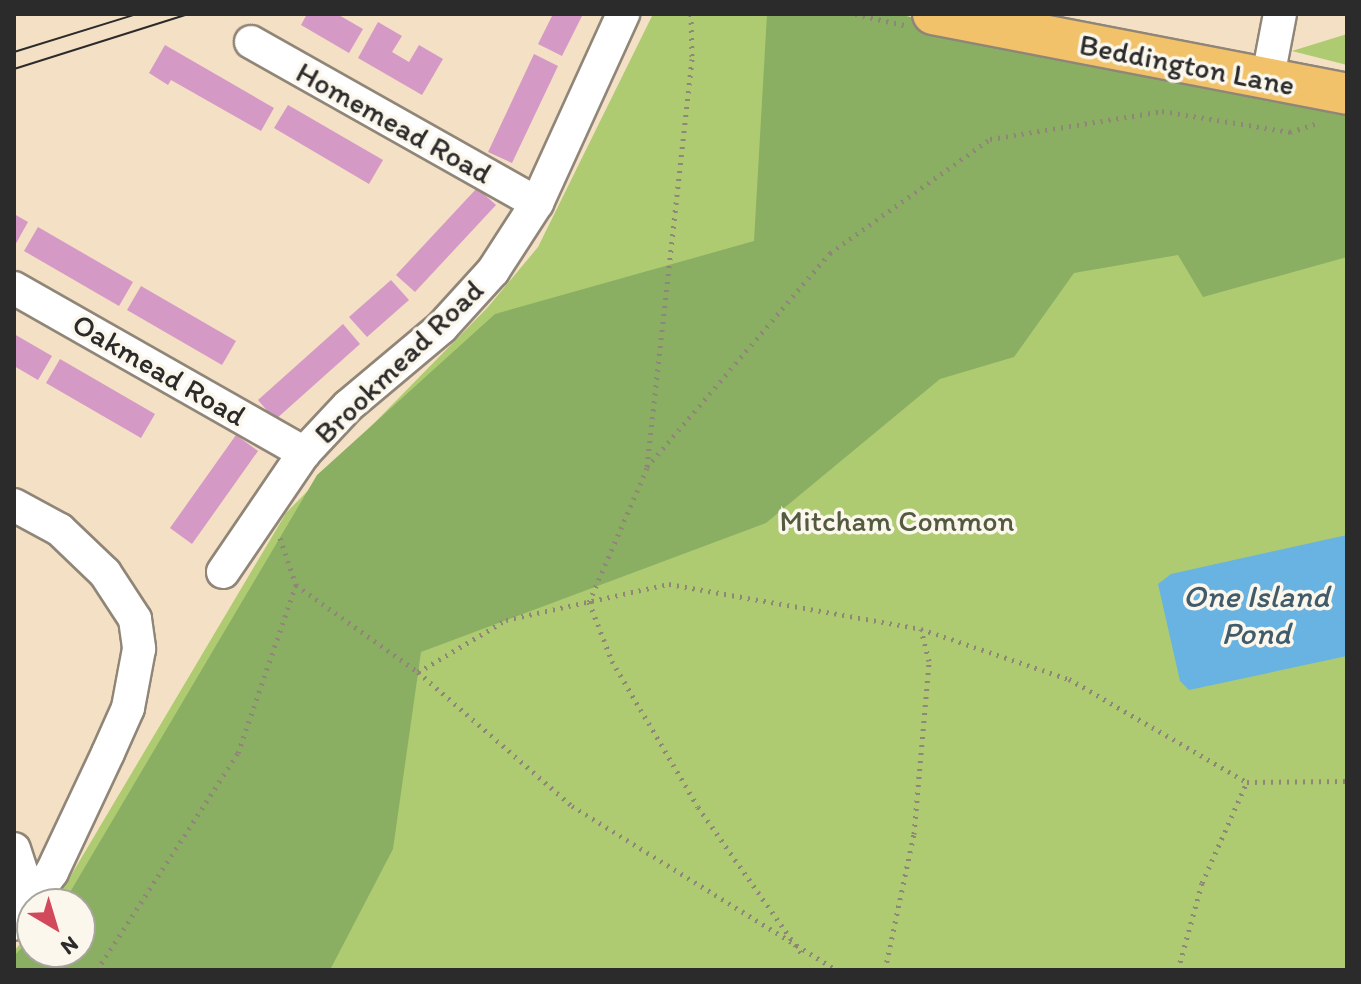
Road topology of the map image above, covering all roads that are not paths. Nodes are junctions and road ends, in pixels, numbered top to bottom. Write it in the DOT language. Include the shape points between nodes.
graph roads {
  1 [pos="623,14"];
  2 [pos="933,14"];
  3 [pos="1280,14"];
  4 [pos="251,42"];
  5 [pos="1267,82"];
  6 [pos="1337,107"];
  7 [pos="537,203"];
  8 [pos="14,288"];
  9 [pos="304,453"];
  10 [pos="14,505"];
  11 [pos="223,572"];
  12 [pos="14,849"];
  13 [pos="23,888"];
  14 [pos="41,888"];
  1 -- 7 [label="street, Brookmead Road"];
  2 -- 5 [label="main road, Beddington Lane"];
  3 -- 5 [label="street"];
  4 -- 7 [label="street, Homemead Road"];
  5 -- 6 [label="main road, Beddington Lane"];
  7 -- 9 [label="street, Brookmead Road" via="471,297 348,406"];
  8 -- 9 [label="street, Oakmead Road"];
  9 -- 11 [label="street, Brookmead Road"];
  10 -- 14 [label="street" via="60,530 105,573 135,619 139,649 128,708"];
  12 -- 13 [label="street"];
}
